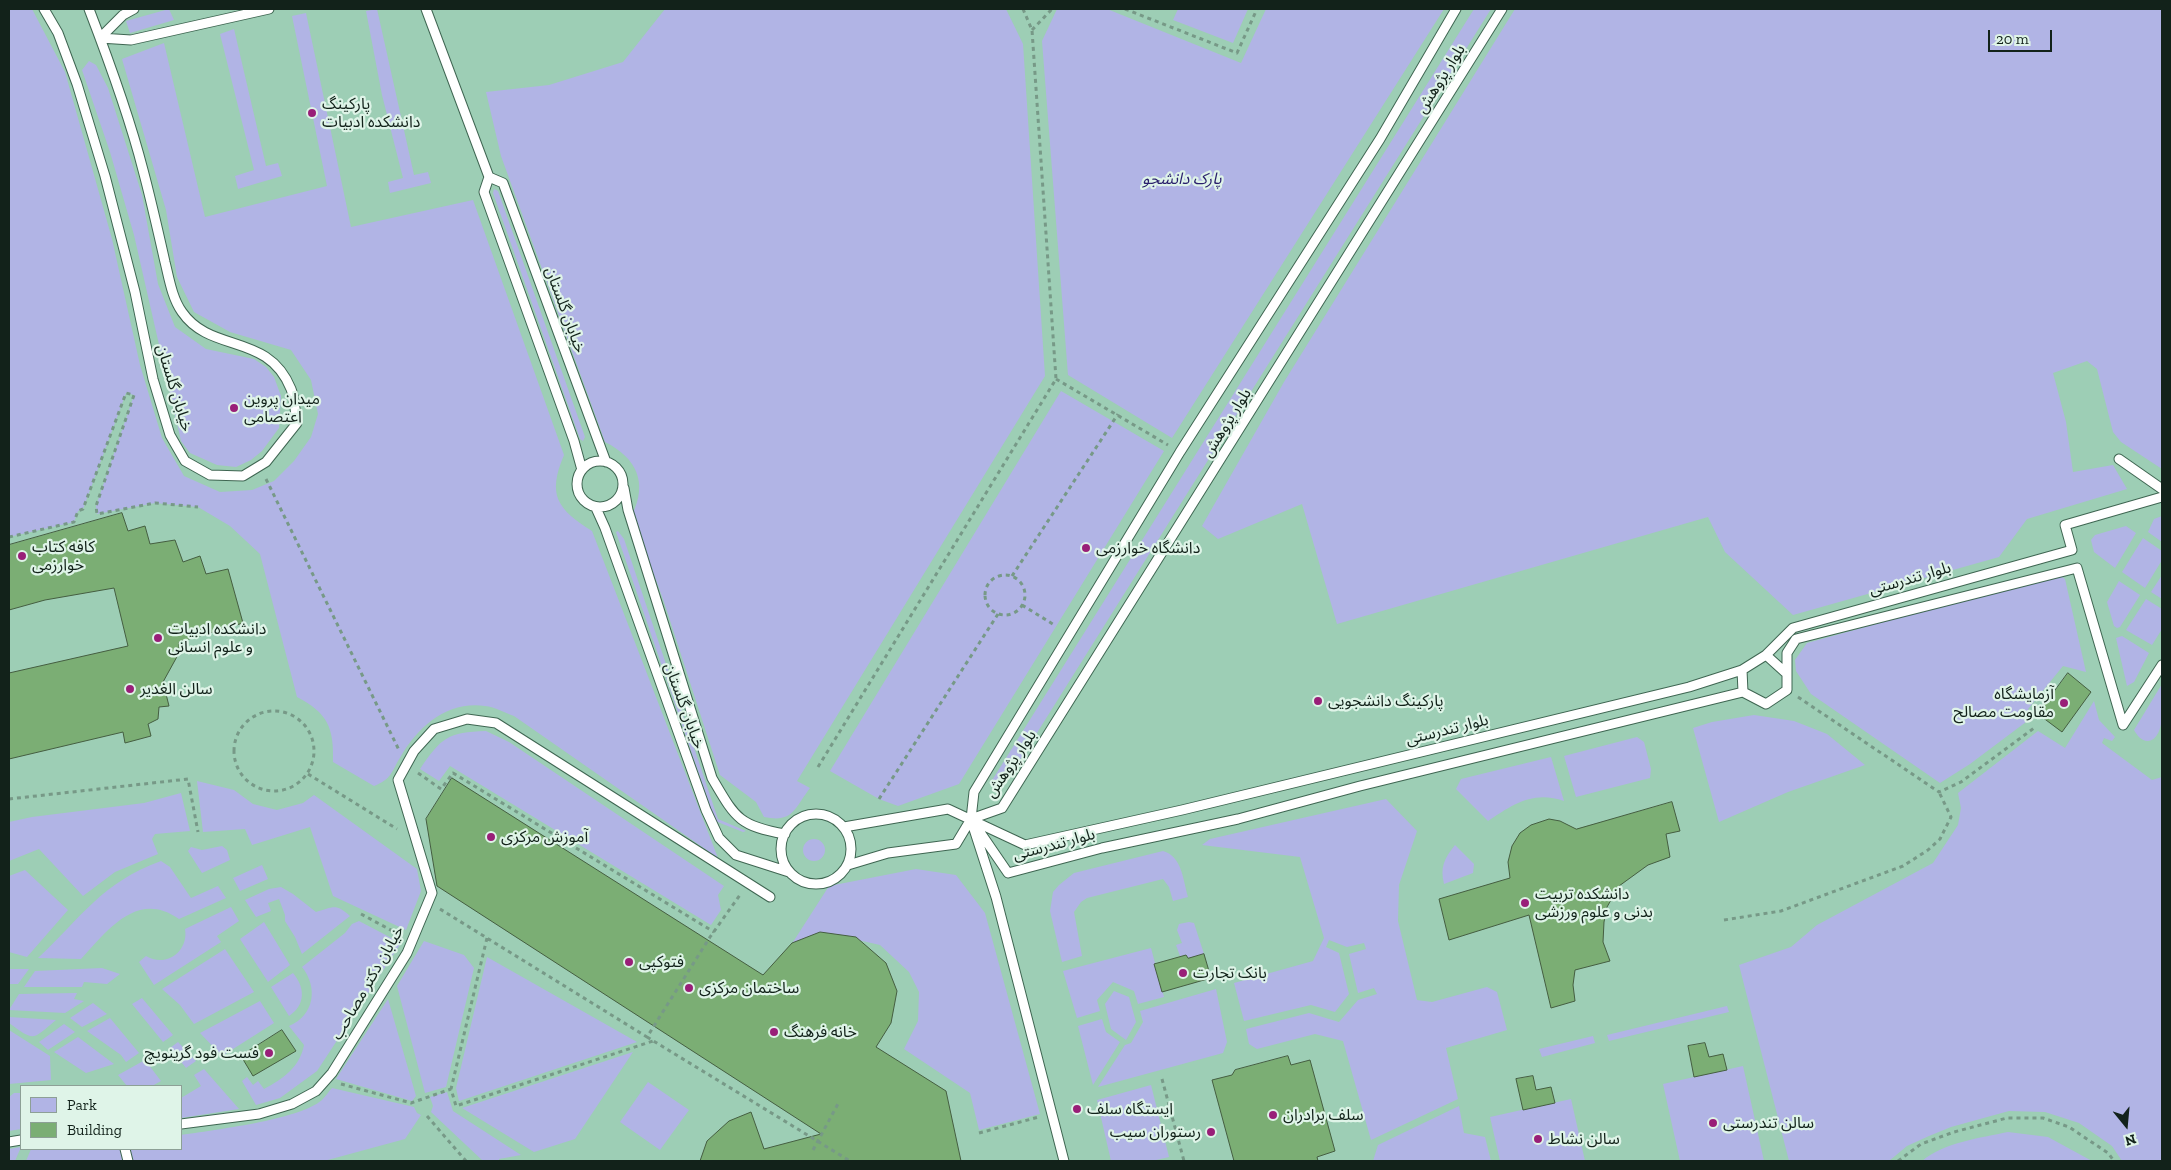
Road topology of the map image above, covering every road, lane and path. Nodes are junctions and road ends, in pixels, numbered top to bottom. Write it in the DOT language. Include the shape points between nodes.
graph roads {
  1 [pos="44,9"];
  2 [pos="89,9"];
  3 [pos="134,9"];
  4 [pos="269,9"];
  5 [pos="426,9"];
  6 [pos="1023,9"];
  7 [pos="1052,9"];
  8 [pos="1125,9"];
  9 [pos="1257,9"];
  10 [pos="1456,9"];
  11 [pos="1502,9"];
  12 [pos="1032,30"];
  13 [pos="100,38"];
  14 [pos="489,177"];
  15 [pos="1056,379"];
  16 [pos="1118,414"];
  17 [pos="1180,452"];
  18 [pos="2119,459"];
  19 [pos="606,462"];
  20 [pos="260,466"];
  21 [pos="582,470"];
  22 [pos="624,488"];
  23 [pos="2162,489"];
  24 [pos="2162,497"];
  25 [pos="198,507"];
  26 [pos="596,508"];
  27 [pos="9,536"];
  28 [pos="1012,576"];
  29 [pos="1022,605"];
  30 [pos="998,614"];
  31 [pos="1056,626"];
  32 [pos="1766,655"];
  33 [pos="2162,665"];
  34 [pos="1742,670"];
  35 [pos="1787,674"];
  36 [pos="1787,690"];
  37 [pos="1743,692"];
  38 [pos="2034,728"];
  39 [pos="406,765"];
  40 [pos="818,766"];
  41 [pos="308,774"];
  42 [pos="1939,792"];
  43 [pos="9,799"];
  44 [pos="879,799"];
  45 [pos="971,819"];
  46 [pos="844,827"];
  47 [pos="198,832"];
  48 [pos="785,834"];
  49 [pos="416,841"];
  50 [pos="848,865"];
  51 [pos="789,872"];
  52 [pos="748,883"];
  53 [pos="770,897"];
  54 [pos="428,902"];
  55 [pos="361,914"];
  56 [pos="1724,920"];
  57 [pos="714,932"];
  58 [pos="402,936"];
  59 [pos="486,938"];
  60 [pos="647,1037"];
  61 [pos="653,1041"];
  62 [pos="1162,1079"];
  63 [pos="326,1080"];
  64 [pos="450,1089"];
  65 [pos="839,1102"];
  66 [pos="1052,1114"];
  67 [pos="427,1116"];
  68 [pos="182,1124"];
  69 [pos="979,1134"];
  70 [pos="813,1150"];
  71 [pos="466,1161"];
  72 [pos="850,1161"];
  73 [pos="1064,1161"];
  74 [pos="1184,1161"];
  75 [pos="1898,1161"];
  76 [pos="2114,1161"];
  1 -- 20 [label="lane, خیابان گلستان" via="58,33 105,176 135,292 153,379 170,435 186,461 210,475 243,476"];
  2 -- 13 [label="lane, خیابان گلستان"];
  3 -- 13 [label="lane" via="123,15"];
  4 -- 13 [label="lane" via="131,40"];
  5 -- 14 [label="lane"];
  6 -- 12 [label="path"];
  7 -- 12 [label="path"];
  8 -- 9 [label="path" via="1237,53"];
  10 -- 17 [label="lane, بلوار پژوهش" via="1380,139"];
  11 -- 45 [label="lane, بلوار پژوهش" via="1002,808"];
  12 -- 15 [label="path"];
  13 -- 20 [label="lane, خیابان گلستان" via="143,169 171,288 181,311 196,328 221,340 250,347 278,365 292,390 297,423"];
  14 -- 19 [label="lane, خیابان گلستان" via="503,183"];
  14 -- 21 [label="lane" via="484,192"];
  15 -- 16 [label="path"];
  15 -- 40 [label="path"];
  16 -- 17 [label="path"];
  16 -- 28 [label="path"];
  17 -- 45 [label="lane, بلوار پژوهش" via="974,792"];
  18 -- 23 [label="lane"];
  19 -- 21 [label="lane" via="593,462"];
  19 -- 22 [label="lane" via="619,472"];
  20 -- 39 [label="path"];
  21 -- 26 [label="lane" via="577,485 582,500"];
  22 -- 26 [label="lane" via="614,504"];
  22 -- 48 [label="lane, خیابان گلستان" via="628,510 712,778 733,812 755,829"];
  24 -- 32 [label="lane, بلوار تندرستی" via="2065,525 2072,550 1794,628"];
  25 -- 27 [label="path" via="155,503 97,514 96,506 134,395 126,393 83,510 78,511 74,522"];
  26 -- 51 [label="lane, خیابان گلستان" via="719,838 736,855"];
  28 -- 29 [label="path" via="1023,586"];
  28 -- 30 [label="path" via="996,577 986,588 986,604"];
  29 -- 30 [label="path" via="1014,614"];
  29 -- 31 [label="path"];
  30 -- 44 [label="path"];
  32 -- 34 [label="lane"];
  32 -- 35 [label="lane"];
  33 -- 35 [label="lane, بلوار تندرستی" via="2123,726 2077,568 1796,639 1787,653"];
  34 -- 37 [label="lane"];
  34 -- 45 [label="lane, بلوار تندرستی" via="1689,687 1025,845"];
  35 -- 36 [label="lane"];
  36 -- 37 [label="lane" via="1766,704"];
  36 -- 42 [label="path"];
  37 -- 45 [label="lane, بلوار تندرستی" via="1008,873"];
  38 -- 42 [label="path" via="1961,782"];
  39 -- 49 [label="lane, خیابان دکتر مصاحب" via="398,780"];
  39 -- 52 [label="lane, خیابان دکتر مصاحب" via="434,729 467,719 496,723"];
  39 -- 57 [label="path" via="441,789 453,772"];
  41 -- 41 [label="path" via="315,755 314,744 309,730 299,719 281,711 261,713 239,732 235,760 244,778 258,788 283,791"];
  41 -- 49 [label="path"];
  42 -- 56 [label="path" via="1951,817 1940,839 1903,866 1780,911"];
  43 -- 47 [label="path" via="188,779"];
  45 -- 46 [label="lane" via="948,809"];
  45 -- 50 [label="lane" via="956,844 888,853"];
  45 -- 66 [label="lane" via="996,897"];
  46 -- 48 [label="lane" via="836,820 817,814 798,819"];
  46 -- 50 [label="lane" via="852,845"];
  48 -- 51 [label="lane" via="781,853"];
  49 -- 54 [label="lane, خیابان دکتر مصاحب" via="432,893"];
  50 -- 51 [label="lane" via="835,880 826,884 805,883"];
  52 -- 53 [label="lane, خیابان دکتر مصاحب"];
  52 -- 57 [label="path"];
  54 -- 59 [label="path"];
  54 -- 63 [label="lane, خیابان دکتر مصاحب" via="407,953"];
  55 -- 58 [label="path"];
  57 -- 60 [label="path"];
  59 -- 60 [label="path"];
  59 -- 64 [label="path"];
  60 -- 61 [label="path"];
  61 -- 64 [label="path" via="456,1106"];
  61 -- 72 [label="path"];
  62 -- 74 [label="path"];
  63 -- 64 [label="path" via="412,1103"];
  63 -- 68 [label="lane, خیابان دکتر مصاحب" via="316,1091 292,1104 259,1114"];
  65 -- 70 [label="path, bridge"];
  66 -- 69 [label="path"];
  66 -- 73 [label="lane"];
  67 -- 71 [label="path"];
  75 -- 76 [label="path" via="1922,1144 1954,1132 2006,1118 2043,1118 2069,1127 2108,1153"];
}
